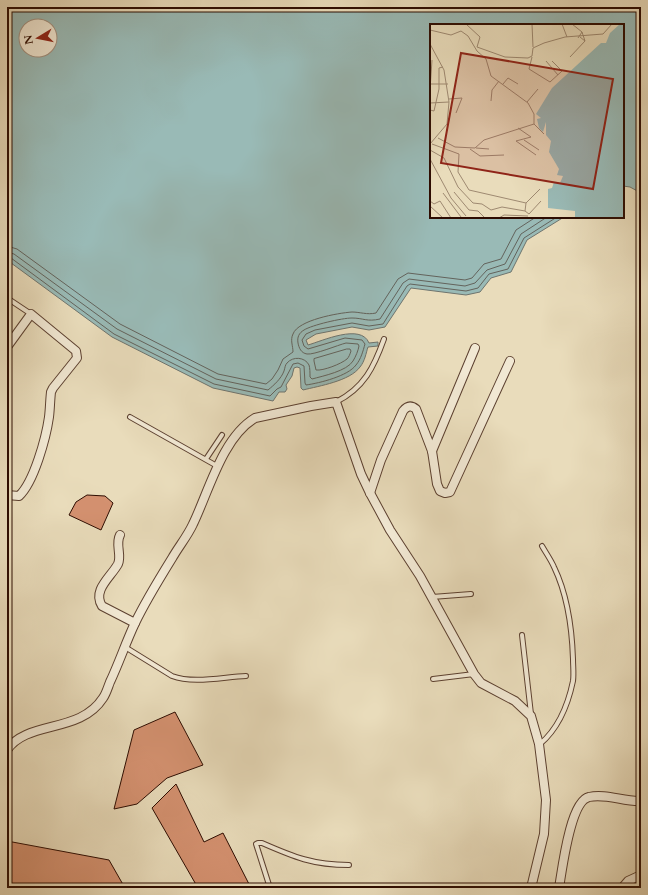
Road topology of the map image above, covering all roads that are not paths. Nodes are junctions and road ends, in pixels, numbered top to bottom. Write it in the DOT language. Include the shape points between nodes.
graph roads {
  1 [pos="7,298"];
  2 [pos="31,314"];
  3 [pos="384,339"];
  4 [pos="7,346"];
  5 [pos="475,348"];
  6 [pos="510,361"];
  7 [pos="336,402"];
  8 [pos="130,417"];
  9 [pos="222,435"];
  10 [pos="432,451"];
  11 [pos="206,459"];
  12 [pos="218,466"];
  13 [pos="370,493"];
  14 [pos="7,495"];
  15 [pos="120,535"];
  16 [pos="542,546"];
  17 [pos="471,594"];
  18 [pos="431,597"];
  19 [pos="135,623"];
  20 [pos="522,635"];
  21 [pos="125,647"];
  22 [pos="474,674"];
  23 [pos="246,676"];
  24 [pos="433,679"];
  25 [pos="531,716"];
  26 [pos="539,744"];
  27 [pos="7,750"];
  28 [pos="641,801"];
  29 [pos="349,865"];
  30 [pos="641,875"];
  31 [pos="270,888"];
  32 [pos="531,888"];
  33 [pos="559,888"];
  34 [pos="622,888"];
  1 -- 2 [label="lane"];
  2 -- 4 [label="street"];
  2 -- 14 [label="street" via="76,351 77,358 53,388 46,433 25,490 19,496"];
  3 -- 7 [label="lane" via="370,372 360,386"];
  5 -- 10 [label="street"];
  6 -- 10 [label="street" via="450,492 440,490 437,484"];
  7 -- 12 [label="street" via="255,418 240,431"];
  7 -- 13 [label="street"];
  8 -- 11 [label="lane"];
  9 -- 11 [label="lane"];
  10 -- 13 [label="street" via="416,409 412,406 407,407 381,460"];
  11 -- 12 [label="lane"];
  12 -- 19 [label="street" via="192,525"];
  13 -- 18 [label="street"];
  15 -- 19 [label="street" via="118,564 105,581 99,601 102,606"];
  16 -- 26 [label="lane" via="565,595 572,637 573,679 558,724"];
  17 -- 18 [label="lane"];
  18 -- 22 [label="street"];
  19 -- 21 [label="street"];
  20 -- 25 [label="lane"];
  21 -- 23 [label="lane" via="180,679"];
  21 -- 27 [label="street" via="103,699 90,713 76,720 28,734 10,745"];
  22 -- 24 [label="lane"];
  22 -- 25 [label="street" via="481,683 515,701"];
  25 -- 26 [label="street"];
  26 -- 32 [label="street" via="546,800 545,821"];
  28 -- 33 [label="street" via="604,796 588,797 580,803 564,852"];
  29 -- 31 [label="lane" via="318,864 258,843 256,844"];
  30 -- 34 [label="street" via="628,881"];
}
